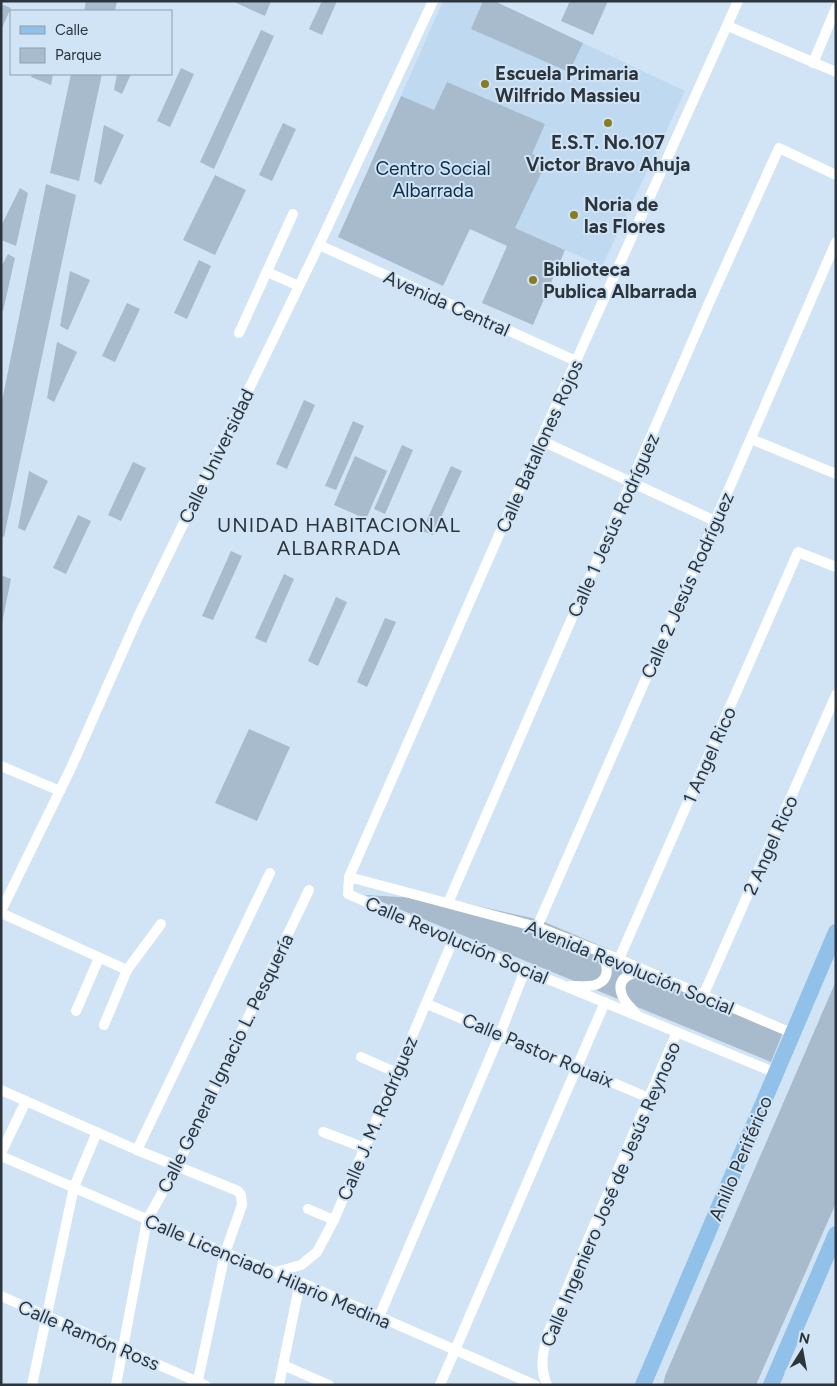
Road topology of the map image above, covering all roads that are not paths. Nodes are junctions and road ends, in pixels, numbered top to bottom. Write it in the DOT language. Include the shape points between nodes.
graph roads {
  1 [pos="433,1"];
  2 [pos="738,1"];
  3 [pos="836,8"];
  4 [pos="728,26"];
  5 [pos="812,63"];
  6 [pos="836,72"];
  7 [pos="836,174"];
  8 [pos="293,214"];
  9 [pos="836,242"];
  10 [pos="319,245"];
  11 [pos="267,272"];
  12 [pos="299,286"];
  13 [pos="239,333"];
  14 [pos="576,361"];
  15 [pos="751,439"];
  16 [pos="540,440"];
  17 [pos="835,470"];
  18 [pos="632,482"];
  19 [pos="716,521"];
  20 [pos="836,567"];
  21 [pos="836,695"];
  22 [pos="2,769"];
  23 [pos="60,791"];
  24 [pos="270,873"];
  25 [pos="349,877"];
  26 [pos="309,890"];
  27 [pos="348,894"];
  28 [pos="448,903"];
  29 [pos="1,912"];
  30 [pos="160,924"];
  31 [pos="537,927"];
  32 [pos="836,932"];
  33 [pos="453,940"];
  34 [pos="599,950"];
  35 [pos="99,958"];
  36 [pos="619,959"];
  37 [pos="127,970"];
  38 [pos="525,970"];
  39 [pos="647,971"];
  40 [pos="566,987"];
  41 [pos="703,996"];
  42 [pos="605,1002"];
  43 [pos="427,1004"];
  44 [pos="76,1011"];
  45 [pos="637,1016"];
  46 [pos="104,1025"];
  47 [pos="678,1032"];
  48 [pos="792,1033"];
  49 [pos="500,1034"];
  50 [pos="360,1057"];
  51 [pos="578,1067"];
  52 [pos="397,1073"];
  53 [pos="776,1073"];
  54 [pos="1,1090"];
  55 [pos="649,1098"];
  56 [pos="26,1101"];
  57 [pos="98,1132"];
  58 [pos="323,1132"];
  59 [pos="365,1148"];
  60 [pos="137,1150"];
  61 [pos="1,1154"];
  62 [pos="177,1166"];
  63 [pos="74,1187"];
  64 [pos="308,1209"];
  65 [pos="147,1220"];
  66 [pos="334,1220"];
  67 [pos="836,1234"];
  68 [pos="225,1253"];
  69 [pos="276,1272"];
  70 [pos="300,1282"];
  71 [pos="1,1296"];
  72 [pos="46,1317"];
  73 [pos="379,1317"];
  74 [pos="123,1349"];
  75 [pos="454,1350"];
  76 [pos="283,1365"];
  77 [pos="651,1366"];
  78 [pos="200,1384"];
  79 [pos="529,1384"];
  80 [pos="32,1385"];
  81 [pos="116,1385"];
  82 [pos="279,1385"];
  83 [pos="329,1385"];
  84 [pos="440,1385"];
  85 [pos="547,1385"];
  86 [pos="643,1385"];
  87 [pos="652,1385"];
  88 [pos="770,1385"];
  1 -- 10 [label="street, Calle Universidad"];
  2 -- 4 [label="street, Calle Batallones Rojos"];
  3 -- 5 [label="street"];
  4 -- 5 [label="street"];
  4 -- 14 [label="street, Calle Batallones Rojos"];
  5 -- 6 [label="street"];
  7 -- 18 [label="street, Calle 1 Jesús Rodríguez" via="779,148"];
  8 -- 11 [label="street"];
  9 -- 15 [label="street, Calle 2 Jesús Rodríguez"];
  10 -- 12 [label="street, Calle Universidad"];
  10 -- 14 [label="street, Avenida Central"];
  11 -- 12 [label="street"];
  11 -- 13 [label="street"];
  12 -- 23 [label="street, Calle Universidad" via="138,617"];
  14 -- 16 [label="street, Calle Batallones Rojos"];
  15 -- 17 [label="street"];
  15 -- 19 [label="street, Calle 2 Jesús Rodríguez"];
  16 -- 18 [label="street"];
  16 -- 25 [label="street, Calle Batallones Rojos"];
  18 -- 19 [label="street"];
  18 -- 28 [label="street, Calle 1 Jesús Rodríguez"];
  19 -- 31 [label="street, Calle 2 Jesús Rodríguez"];
  20 -- 36 [label="street, 1 Angel Rico" via="798,552"];
  21 -- 41 [label="street, 2 Angel Rico"];
  22 -- 23 [label="street"];
  23 -- 29 [label="street, Calle Universidad"];
  24 -- 60 [label="street"];
  25 -- 27 [label="street, Calle Batallones Rojos"];
  25 -- 28 [label="street, Avenida Revolución Social"];
  26 -- 62 [label="street, Calle General Ignacio L. Pesquería"];
  27 -- 33 [label="street, Calle Revolución Social"];
  28 -- 31 [label="street, Avenida Revolución Social"];
  29 -- 35 [label="street"];
  30 -- 37 [label="street"];
  31 -- 34 [label="street, Avenida Revolución Social"];
  32 -- 48 [label="main road, Anillo Periférico"];
  33 -- 38 [label="street, Calle Revolución Social"];
  33 -- 43 [label="street, Calle J. M. Rodríguez"];
  34 -- 36 [label="street, Avenida Revolución Social"];
  34 -- 40 [label="street, Calle Revolución Social" via="608,966 601,981 595,985"];
  35 -- 37 [label="street"];
  35 -- 44 [label="street"];
  36 -- 39 [label="street, Avenida Revolución Social"];
  37 -- 46 [label="street"];
  38 -- 40 [label="street, Calle Revolución Social"];
  38 -- 49 [label="street"];
  39 -- 41 [label="street, Avenida Revolución Social"];
  39 -- 45 [label="street" via="634,972 622,980 622,996"];
  40 -- 42 [label="street, Calle Revolución Social"];
  41 -- 48 [label="street, Avenida Revolución Social"];
  42 -- 45 [label="street, Calle Revolución Social"];
  42 -- 51 [label="street"];
  43 -- 49 [label="street, Calle Pastor Rouaix"];
  43 -- 52 [label="street, Calle J. M. Rodríguez"];
  45 -- 47 [label="street, Calle Revolución Social"];
  47 -- 53 [label="street, Calle Revolución Social"];
  47 -- 55 [label="street, Calle Ingeniero José de Jesús Reynoso"];
  48 -- 53 [label="main road, Anillo Periférico"];
  49 -- 51 [label="street, Calle Pastor Rouaix"];
  49 -- 73 [label="street"];
  50 -- 52 [label="street"];
  51 -- 55 [label="street, Calle Pastor Rouaix"];
  51 -- 75 [label="street"];
  52 -- 59 [label="street, Calle J. M. Rodríguez"];
  53 -- 77 [label="main road, Anillo Periférico"];
  54 -- 56 [label="street"];
  55 -- 85 [label="street, Calle Ingeniero José de Jesús Reynoso" via="548,1333 542,1355"];
  56 -- 57 [label="street"];
  56 -- 61 [label="street"];
  57 -- 60 [label="street"];
  57 -- 63 [label="street"];
  58 -- 59 [label="street"];
  59 -- 66 [label="street, Calle J. M. Rodríguez"];
  60 -- 62 [label="street"];
  61 -- 63 [label="street, Calle Licenciado Hilario Medina"];
  62 -- 65 [label="street, Calle General Ignacio L. Pesquería"];
  62 -- 68 [label="street" via="241,1195 242,1204"];
  63 -- 65 [label="street, Calle Licenciado Hilario Medina"];
  63 -- 72 [label="street"];
  64 -- 66 [label="street"];
  65 -- 68 [label="street, Calle Licenciado Hilario Medina"];
  65 -- 74 [label="street, Calle General Ignacio L. Pesquería"];
  66 -- 69 [label="street, Calle J. M. Rodríguez" via="318,1252 302,1265"];
  67 -- 88 [label="main road"];
  68 -- 69 [label="street, Calle Licenciado Hilario Medina"];
  68 -- 78 [label="street"];
  69 -- 70 [label="street, Calle Licenciado Hilario Medina"];
  70 -- 73 [label="street, Calle Licenciado Hilario Medina"];
  70 -- 76 [label="street"];
  71 -- 72 [label="street, Calle Ramón Ross"];
  72 -- 74 [label="street, Calle Ramón Ross"];
  72 -- 80 [label="street"];
  73 -- 75 [label="street, Calle Licenciado Hilario Medina"];
  74 -- 78 [label="street, Calle Ramón Ross"];
  74 -- 81 [label="street, Calle General Ignacio L. Pesquería"];
  75 -- 79 [label="street, Calle Licenciado Hilario Medina"];
  75 -- 84 [label="street"];
  76 -- 82 [label="street"];
  76 -- 83 [label="street"];
  77 -- 86 [label="main road, Anillo Periférico"];
  77 -- 87 [label="main road"];
}
